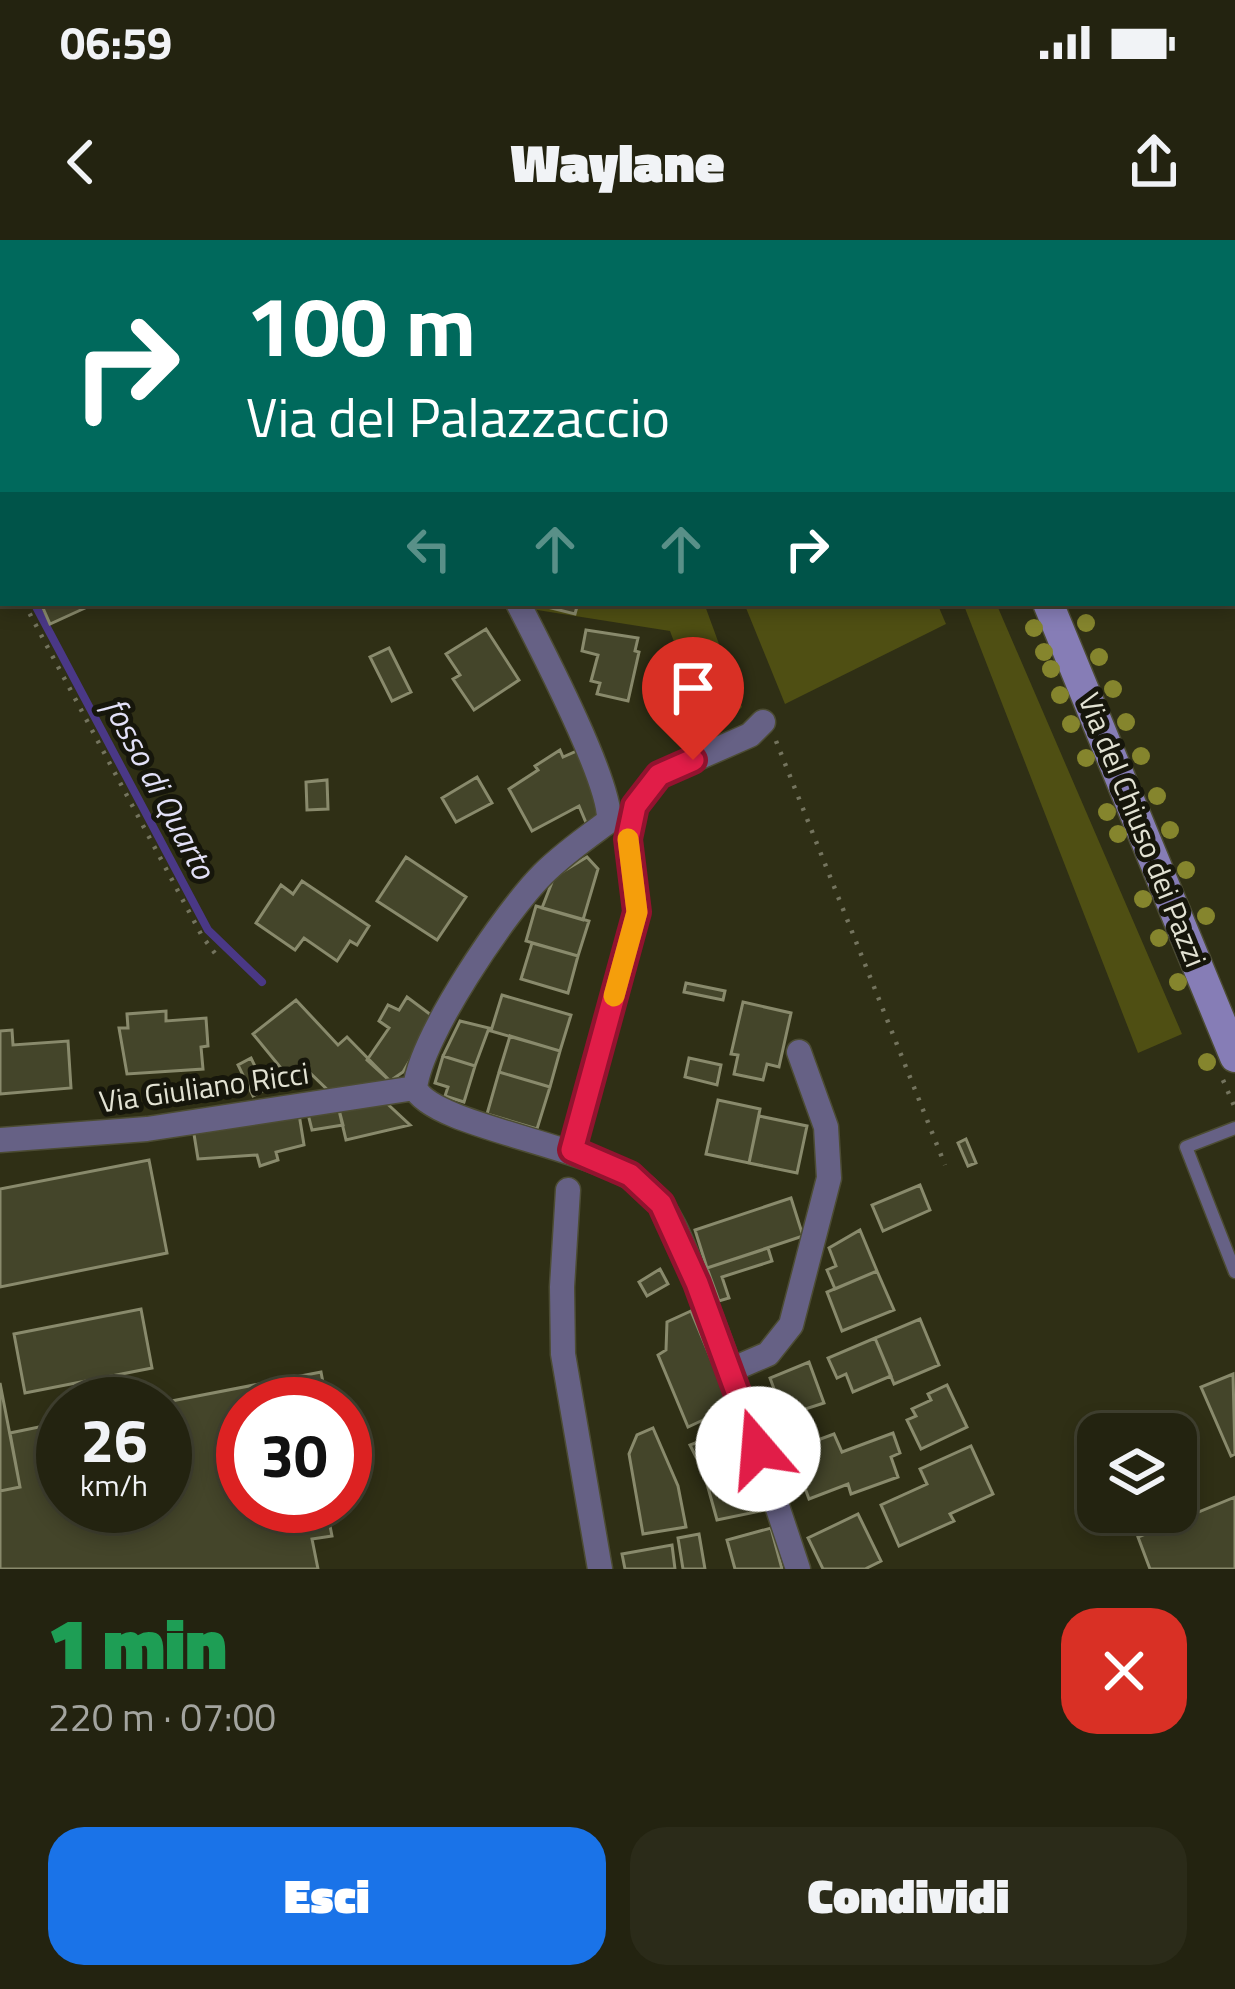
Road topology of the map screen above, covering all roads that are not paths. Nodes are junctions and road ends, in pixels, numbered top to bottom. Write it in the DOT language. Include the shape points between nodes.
graph roads {
  1 [pos="519,606"];
  2 [pos="1049,606"];
  3 [pos="763,722"];
  4 [pos="799,1052"];
  5 [pos="1235,1057"];
  6 [pos="415,1088"];
  7 [pos="1235,1128"];
  8 [pos="0,1140"];
  9 [pos="572,1150"];
  10 [pos="568,1190"];
  11 [pos="1235,1272"];
  12 [pos="731,1370"];
  13 [pos="600,1569"];
  14 [pos="798,1569"];
  1 -- 6 [label="street" via="572,713 608,821 521,901 452,1002"];
  2 -- 5 [label="main road, Via del Chiuso dei Pazzi"];
  3 -- 9 [label="street" via="659,775 635,806 628,839 637,912"];
  4 -- 12 [label="street" via="826,1127 830,1178 791,1325 768,1354"];
  6 -- 8 [label="street, Via Giuliano Ricci" via="147,1130"];
  6 -- 9 [label="street" via="422,1101 448,1113"];
  7 -- 11 [label="lane" via="1186,1147"];
  9 -- 12 [label="street" via="630,1175 661,1204"];
  10 -- 13 [label="street" via="563,1354"];
  12 -- 14 [label="street"];
}
